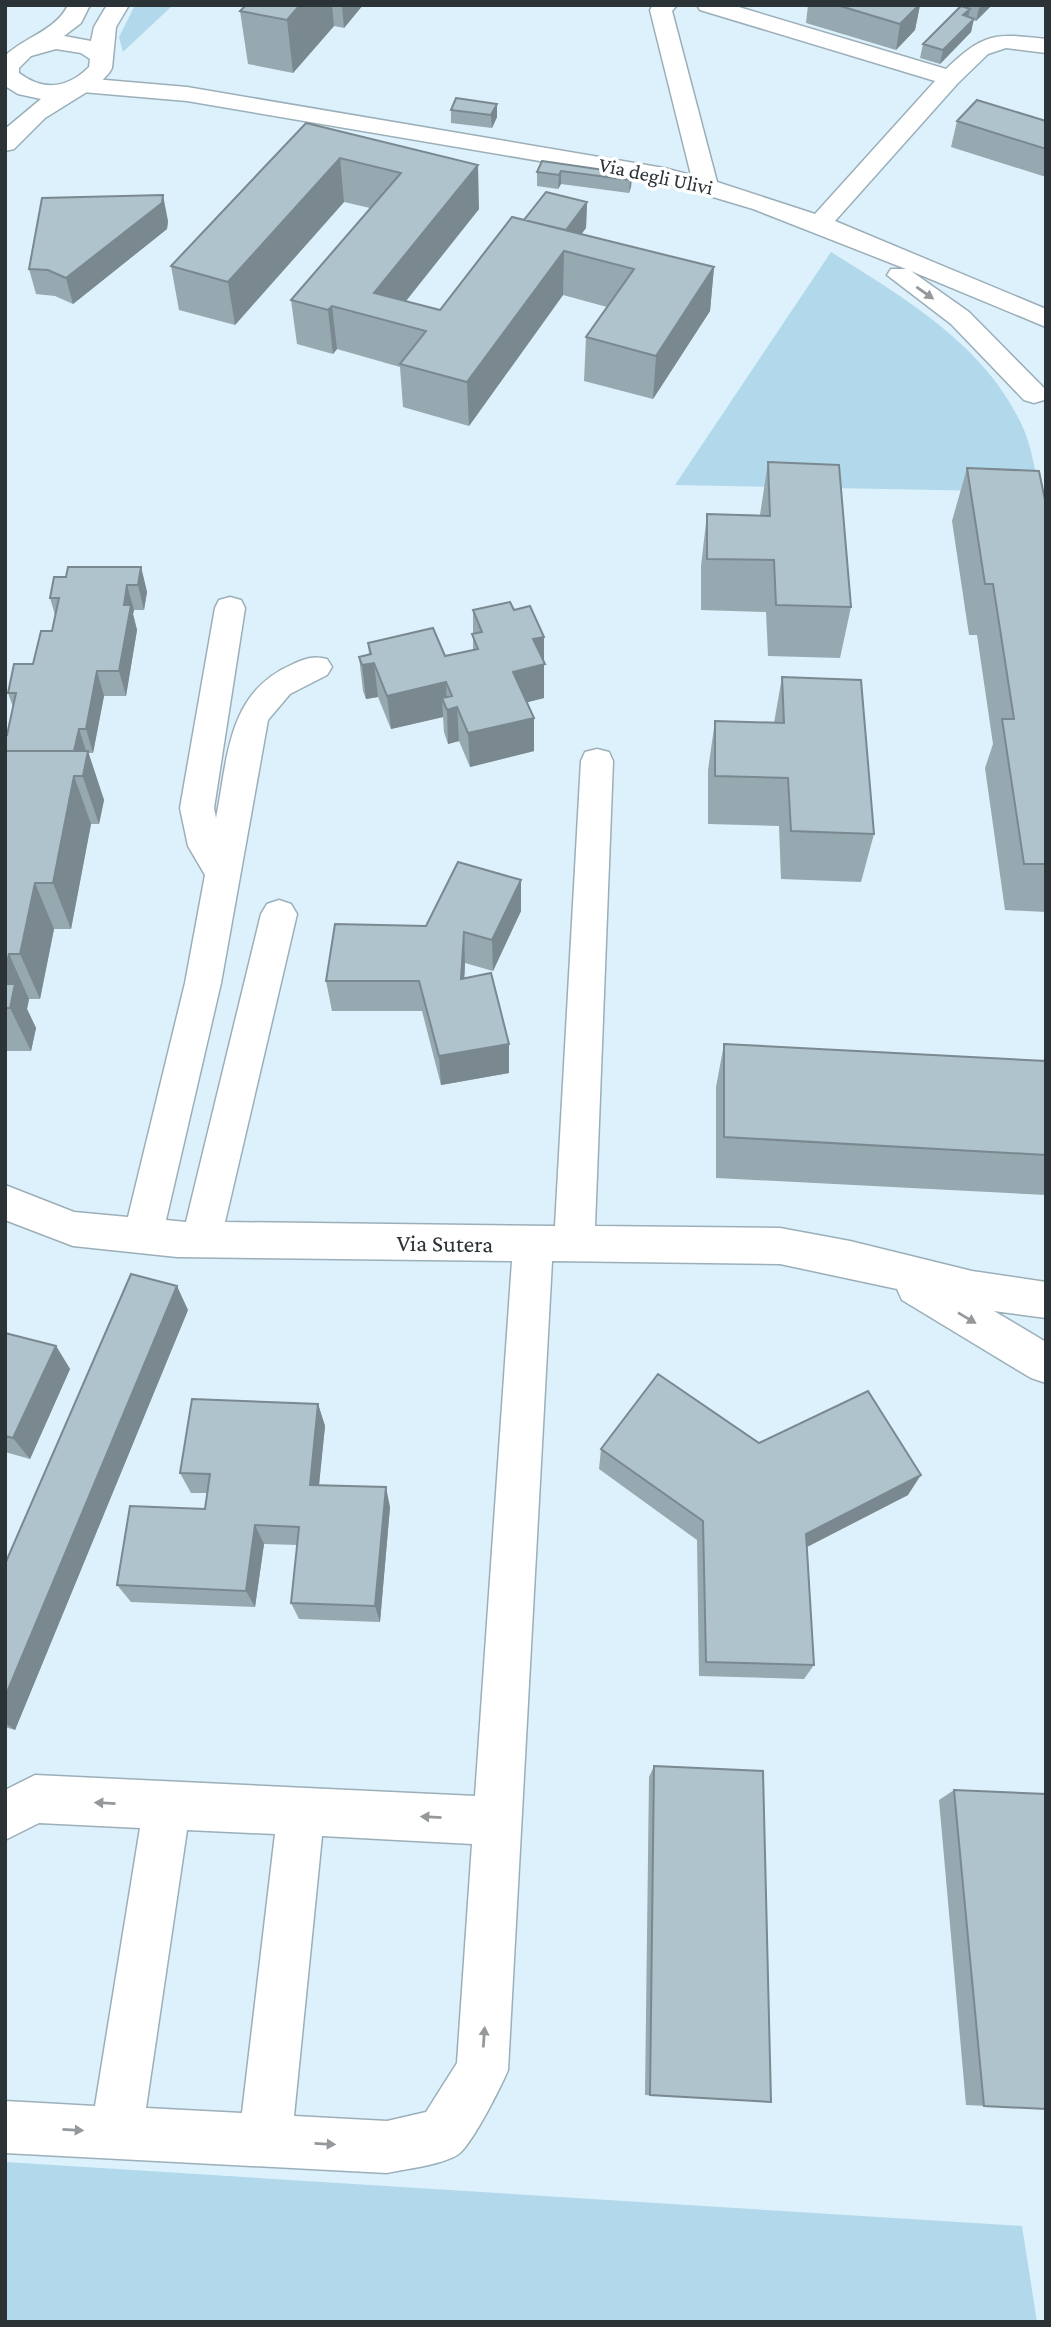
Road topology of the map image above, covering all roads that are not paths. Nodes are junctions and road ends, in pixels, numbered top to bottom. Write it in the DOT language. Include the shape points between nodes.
graph roads {
  1 [pos="79,5"];
  2 [pos="118,5"];
  3 [pos="666,5"];
  4 [pos="708,5"];
  5 [pos="37,46"];
  6 [pos="1046,46"];
  7 [pos="101,59"];
  8 [pos="7,77"];
  9 [pos="950,78"];
  10 [pos="78,87"];
  11 [pos="187,94"];
  12 [pos="5,144"];
  13 [pos="706,185"];
  14 [pos="819,224"];
  15 [pos="851,238"];
  16 [pos="1046,320"];
  17 [pos="1046,365"];
  18 [pos="1042,408"];
  19 [pos="230,608"];
  20 [pos="316,667"];
  21 [pos="597,761"];
  22 [pos="222,874"];
  23 [pos="279,914"];
  24 [pos="5,1202"];
  25 [pos="143,1236"];
  26 [pos="201,1240"];
  27 [pos="554,1244"];
  28 [pos="887,1270"];
  29 [pos="1046,1300"];
  30 [pos="1046,1364"];
  31 [pos="167,1806"];
  32 [pos="301,1812"];
  33 [pos="5,1816"];
  34 [pos="499,1821"];
  35 [pos="5,2127"];
  36 [pos="117,2132"];
  37 [pos="265,2140"];
  1 -- 5 [label="street" via="73,18"];
  2 -- 7 [label="street" via="104,27"];
  3 -- 13 [label="street" via="661,10"];
  4 -- 9 [label="street"];
  5 -- 7 [label="street" via="74,43 90,47"];
  5 -- 8 [label="street" via="23,51"];
  6 -- 9 [label="street" via="1004,41 980,49"];
  7 -- 10 [label="street" via="101,71"];
  7 -- 11 [label="street" via="132,78"];
  8 -- 10 [label="street" via="36,91"];
  9 -- 14 [label="street"];
  10 -- 11 [label="street"];
  10 -- 12 [label="street" via="39,109"];
  11 -- 13 [label="street, Via degli Ulivi"];
  13 -- 14 [label="street, Via degli Ulivi"];
  14 -- 15 [label="street, Via degli Ulivi"];
  15 -- 16 [label="street"];
  15 -- 18 [label="street, one-way" via="960,318"];
  17 -- 18 [label="street" via="1035,378"];
  19 -- 22 [label="street" via="197,808 205,846"];
  20 -- 22 [label="street" via="280,682 252,719"];
  21 -- 27 [label="street"];
  22 -- 25 [label="street" via="203,983"];
  23 -- 26 [label="street"];
  24 -- 25 [label="street, Via Sutera" via="73,1229"];
  25 -- 26 [label="street, Via Sutera"];
  26 -- 27 [label="street, Via Sutera"];
  27 -- 28 [label="street, Via Sutera" via="780,1247"];
  27 -- 34 [label="street"];
  28 -- 29 [label="street" via="1014,1298"];
  28 -- 30 [label="street, one-way"];
  31 -- 32 [label="street"];
  31 -- 33 [label="street, one-way" via="35,1799"];
  31 -- 36 [label="street"];
  34 -- 32 [label="street, one-way"];
  32 -- 37 [label="street"];
  37 -- 34 [label="street, one-way" via="387,2147 442,2135 482,2070"];
  35 -- 36 [label="street, one-way"];
  36 -- 37 [label="street"];
}
